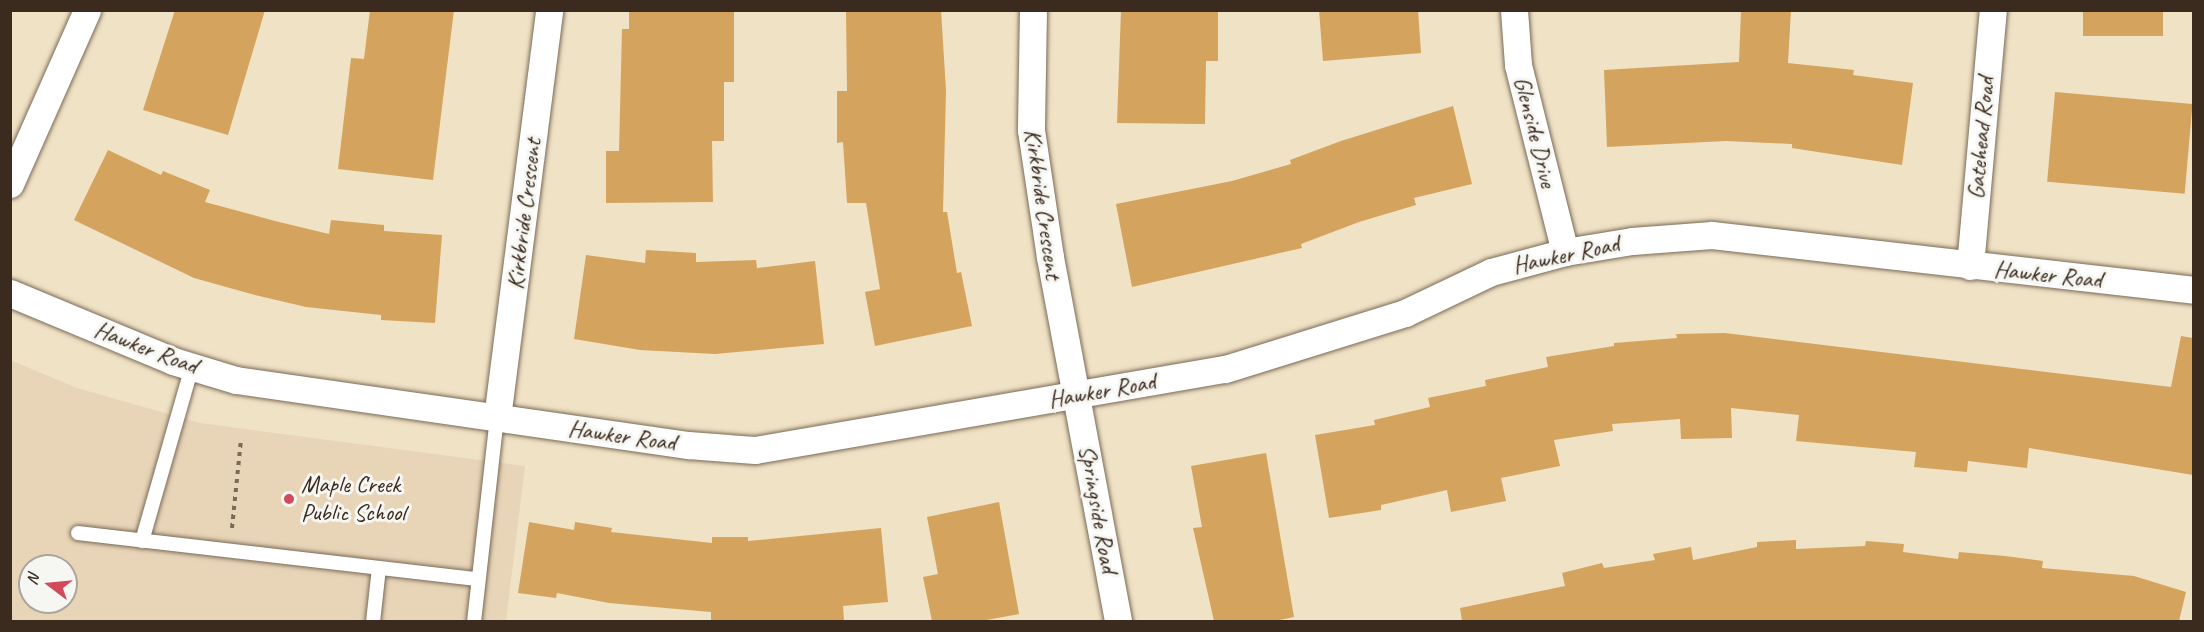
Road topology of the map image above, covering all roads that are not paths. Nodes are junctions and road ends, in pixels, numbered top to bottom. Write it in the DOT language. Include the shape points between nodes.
graph roads {
  1 [pos="87,10"];
  2 [pos="549,10"];
  3 [pos="1033,10"];
  4 [pos="1514,10"];
  5 [pos="1993,10"];
  6 [pos="10,184"];
  7 [pos="1565,252"];
  8 [pos="1970,266"];
  9 [pos="2193,290"];
  10 [pos="10,293"];
  11 [pos="192,367"];
  12 [pos="1076,396"];
  13 [pos="497,418"];
  14 [pos="78,533"];
  15 [pos="142,541"];
  16 [pos="379,568"];
  17 [pos="478,579"];
  18 [pos="373,621"];
  19 [pos="474,621"];
  20 [pos="1118,621"];
  1 -- 6 [label="street"];
  2 -- 13 [label="street, Kirkbride Crescent"];
  3 -- 12 [label="street, Kirkbride Crescent" via="1030,130"];
  4 -- 7 [label="street, Glenside Drive" via="1518,65"];
  5 -- 8 [label="street, Gatehead Road"];
  7 -- 8 [label="street, Hawker Road" via="1632,241 1712,235"];
  7 -- 12 [label="street, Hawker Road" via="1491,272 1405,313 1225,369"];
  8 -- 9 [label="street, Hawker Road"];
  10 -- 11 [label="street, Hawker Road"];
  11 -- 13 [label="street, Hawker Road" via="236,380"];
  11 -- 15 [label="lane"];
  12 -- 13 [label="street, Hawker Road" via="755,450 688,445"];
  12 -- 20 [label="street, Springside Road"];
  13 -- 17 [label="lane"];
  14 -- 15 [label="lane"];
  15 -- 16 [label="lane"];
  16 -- 17 [label="lane"];
  16 -- 18 [label="lane"];
  17 -- 19 [label="lane"];
}
